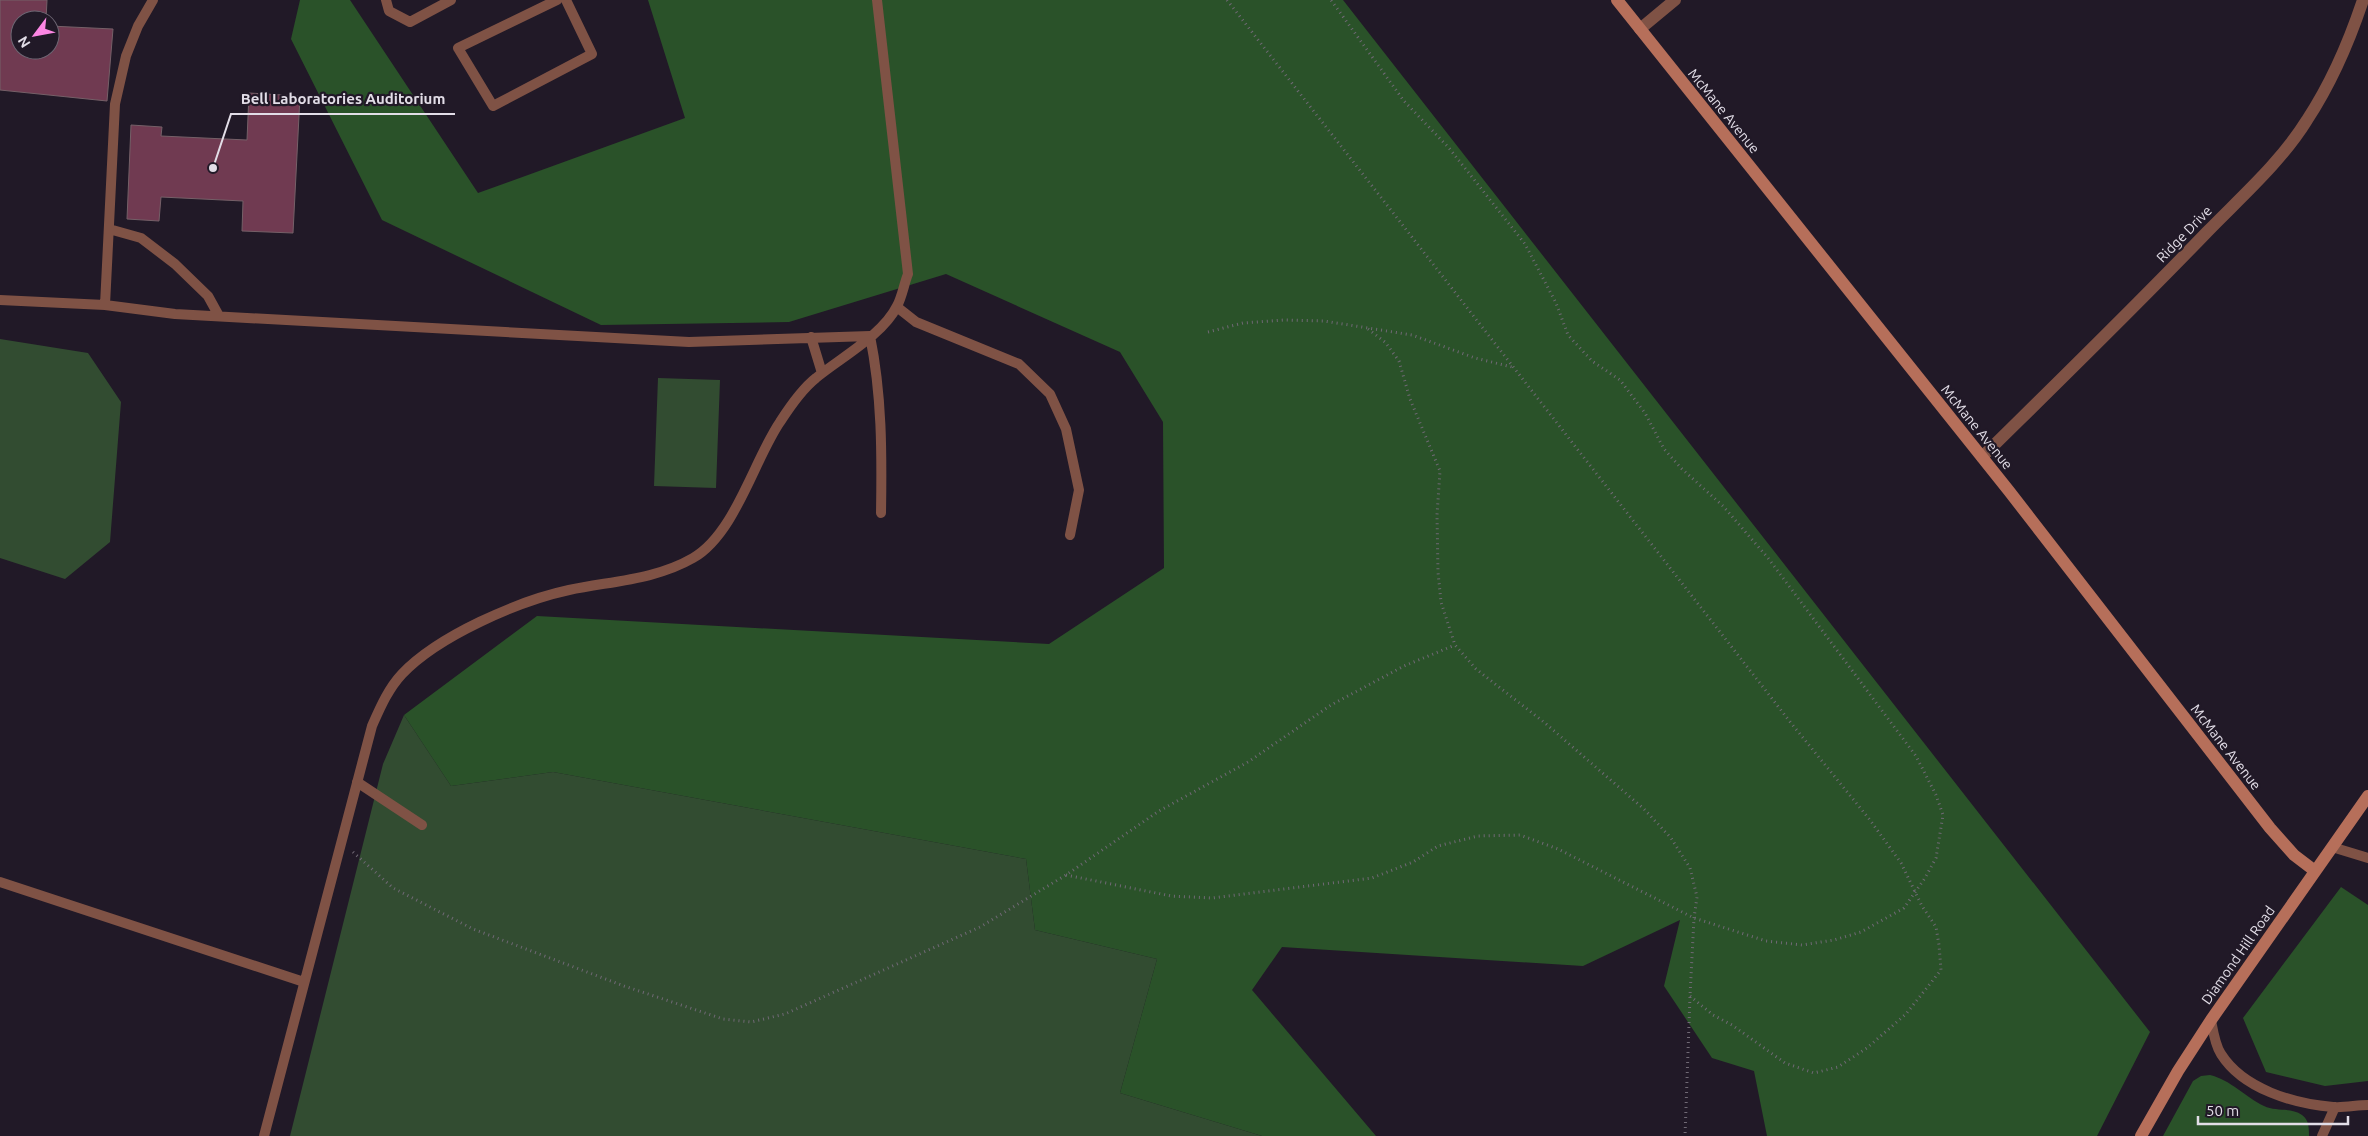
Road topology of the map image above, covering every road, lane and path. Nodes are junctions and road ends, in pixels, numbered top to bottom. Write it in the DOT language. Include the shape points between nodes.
graph roads {
  1 [pos="153,0"];
  2 [pos="386,0"];
  3 [pos="451,0"];
  4 [pos="557,0"];
  5 [pos="566,0"];
  6 [pos="877,0"];
  7 [pos="1227,0"];
  8 [pos="1331,0"];
  9 [pos="1617,0"];
  10 [pos="1675,0"];
  11 [pos="2363,0"];
  12 [pos="1640,29"];
  13 [pos="109,229"];
  14 [pos="0,300"];
  15 [pos="105,305"];
  16 [pos="897,307"];
  17 [pos="219,316"];
  18 [pos="1368,329"];
  19 [pos="1208,332"];
  20 [pos="870,336"];
  21 [pos="811,337"];
  22 [pos="1513,367"];
  23 [pos="822,373"];
  24 [pos="1982,457"];
  25 [pos="881,513"];
  26 [pos="1070,535"];
  27 [pos="1455,645"];
  28 [pos="357,782"];
  29 [pos="2368,796"];
  30 [pos="422,825"];
  31 [pos="342,842"];
  32 [pos="2332,847"];
  33 [pos="2368,858"];
  34 [pos="2315,871"];
  35 [pos="1066,875"];
  36 [pos="0,882"];
  37 [pos="1915,893"];
  38 [pos="1694,918"];
  39 [pos="304,982"];
  40 [pos="1690,996"];
  41 [pos="2211,1020"];
  42 [pos="2368,1105"];
  43 [pos="2335,1107"];
  44 [pos="264,1136"];
  45 [pos="1686,1136"];
  46 [pos="2141,1136"];
  47 [pos="2322,1136"];
  1 -- 13 [label="lane" via="126,56 117,96"];
  2 -- 3 [label="lane" via="389,11 410,22"];
  4 -- 5 [label="lane" via="458,48 493,106 592,54"];
  6 -- 16 [label="lane" via="908,274"];
  7 -- 22 [label="path"];
  8 -- 37 [label="path" via="1404,101 1449,148 1525,244 1556,303 1568,335 1592,361 1620,380 1645,413 1664,449 1723,506 1768,558 1916,756 1943,815 1936,858"];
  9 -- 12 [label="street, McMane Avenue"];
  10 -- 12 [label="street"];
  11 -- 24 [label="street, Ridge Drive" via="2330,83 2280,157"];
  12 -- 24 [label="street, McMane Avenue"];
  13 -- 15 [label="lane"];
  13 -- 17 [label="lane" via="141,238 167,258 208,296"];
  14 -- 15 [label="lane"];
  15 -- 17 [label="lane"];
  16 -- 20 [label="lane" via="883,326"];
  16 -- 26 [label="lane" via="916,322 1019,364 1050,394 1066,429 1079,490"];
  17 -- 21 [label="lane" via="689,342"];
  18 -- 19 [label="path" via="1324,321 1284,320 1243,323"];
  18 -- 22 [label="path" via="1412,335 1475,358"];
  18 -- 27 [label="path" via="1385,342 1399,361 1410,399 1440,471 1438,572 1441,602"];
  20 -- 21 [label="lane"];
  20 -- 23 [label="lane"];
  20 -- 25 [label="lane" via="882,441"];
  21 -- 23 [label="lane"];
  22 -- 37 [label="path" via="1784,716 1870,820 1901,863"];
  23 -- 28 [label="lane" via="779,423 731,515 713,541 696,557 672,570 541,597 483,622 426,654 402,674 384,699 372,726"];
  24 -- 34 [label="street, McMane Avenue" via="2270,828 2294,855"];
  27 -- 35 [label="path" via="1404,666 1331,705 1248,762 1159,811"];
  27 -- 38 [label="path" via="1476,669 1604,774 1671,838 1690,868 1697,898"];
  28 -- 30 [label="lane"];
  28 -- 31 [label="lane"];
  29 -- 32 [label="street, Diamond Hill Road"];
  31 -- 35 [label="path" via="393,888 473,929 633,989 723,1019 752,1022 785,1014 980,928"];
  31 -- 39 [label="lane"];
  32 -- 33 [label="lane"];
  32 -- 34 [label="street, Diamond Hill Road"];
  34 -- 41 [label="street, Diamond Hill Road"];
  35 -- 38 [label="path" via="1171,896 1212,898 1372,878 1413,862 1438,846 1478,836 1520,836 1558,848"];
  36 -- 39 [label="lane"];
  37 -- 38 [label="path" via="1904,908 1861,932 1802,945 1766,941"];
  37 -- 40 [label="path" via="1936,927 1941,970 1906,1014 1838,1068 1814,1074 1785,1063"];
  38 -- 40 [label="path"];
  39 -- 44 [label="lane"];
  40 -- 45 [label="path"];
  41 -- 43 [label="lane" via="2219,1052 2236,1072 2284,1097"];
  41 -- 46 [label="street, Diamond Hill Road"];
  42 -- 43 [label="lane"];
  43 -- 47 [label="lane"];
}
